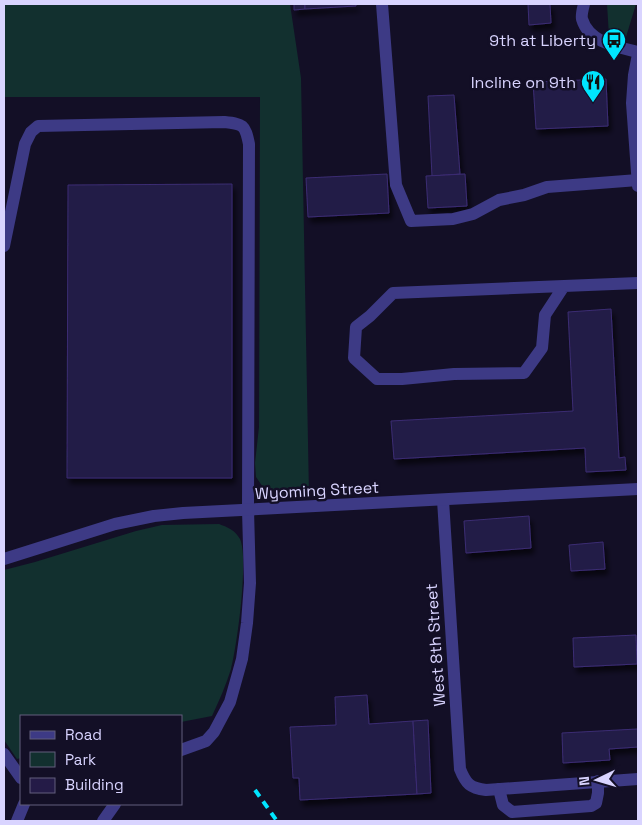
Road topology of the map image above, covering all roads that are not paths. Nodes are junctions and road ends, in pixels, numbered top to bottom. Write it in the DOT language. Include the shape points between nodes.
graph roads {
  1 [pos="382,4"];
  2 [pos="584,4"];
  3 [pos="638,53"];
  4 [pos="638,180"];
  5 [pos="638,186"];
  6 [pos="4,246"];
  7 [pos="638,283"];
  8 [pos="564,286"];
  9 [pos="638,489"];
  10 [pos="443,500"];
  11 [pos="248,510"];
  12 [pos="4,559"];
  13 [pos="182,750"];
  14 [pos="4,754"];
  15 [pos="20,777"];
  16 [pos="638,778"];
  17 [pos="598,781"];
  18 [pos="499,789"];
  19 [pos="24,805"];
  20 [pos="114,805"];
  21 [pos="17,821"];
  22 [pos="103,821"];
  1 -- 4 [label="street" via="396,186 411,221 453,219 473,214 499,200 547,187"];
  2 -- 3 [label="street" via="581,18 589,33 604,43"];
  3 -- 4 [label="street" via="632,103"];
  4 -- 5 [label="street"];
  6 -- 11 [label="street" via="25,144 38,126 224,122 240,124 246,130 249,144"];
  7 -- 8 [label="street"];
  8 -- 8 [label="street" via="393,293 356,327 354,358 377,379 524,373 542,348 545,315"];
  9 -- 10 [label="street, Wyoming Street"];
  10 -- 11 [label="street, Wyoming Street"];
  10 -- 18 [label="street, West 8th Street" via="460,769 465,781 476,789"];
  11 -- 12 [label="street, Wyoming Street" via="154,516 115,524"];
  11 -- 13 [label="street" via="250,583 242,659 230,702 214,732 206,740"];
  14 -- 15 [label="street"];
  16 -- 17 [label="street"];
  17 -- 18 [label="street"];
  17 -- 18 [label="street" via="596,802 591,806 512,812 503,805"];
  19 -- 21 [label="street"];
  20 -- 22 [label="street"];
}
